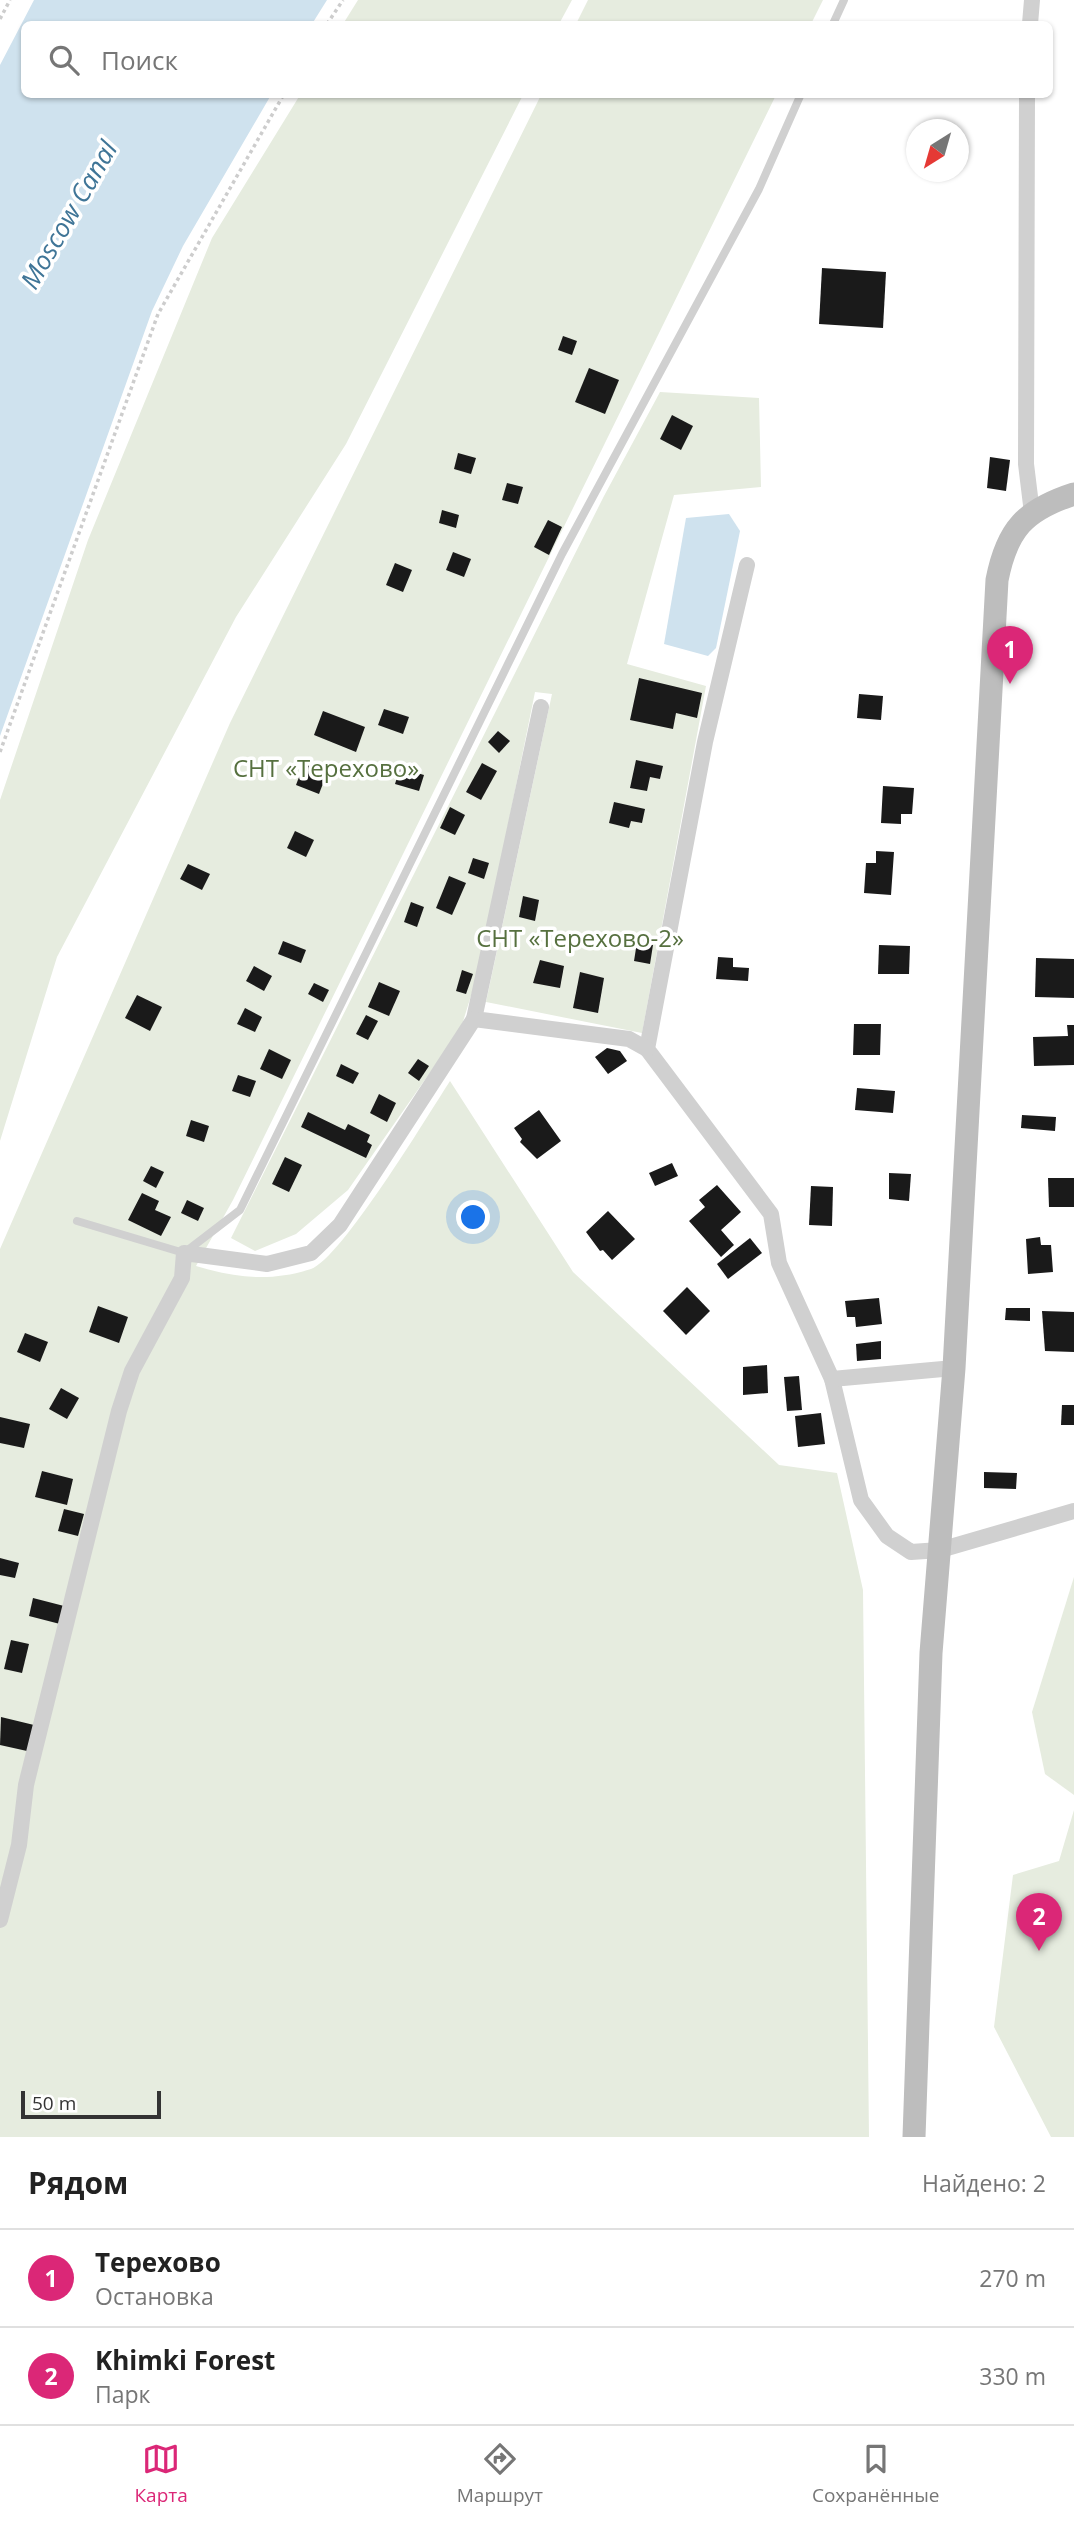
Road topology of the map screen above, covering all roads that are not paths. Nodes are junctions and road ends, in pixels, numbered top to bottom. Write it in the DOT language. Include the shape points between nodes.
graph roads {
  1 [pos="844,0"];
  2 [pos="1032,0"];
  3 [pos="834,21"];
  4 [pos="1030,21"];
  5 [pos="800,98"];
  6 [pos="1027,98"];
  7 [pos="1074,494"];
  8 [pos="1032,513"];
  9 [pos="747,565"];
  10 [pos="541,708"];
  11 [pos="474,1019"];
  12 [pos="647,1049"];
  13 [pos="77,1221"];
  14 [pos="184,1252"];
  15 [pos="954,1368"];
  16 [pos="832,1379"];
  17 [pos="1074,1511"];
  18 [pos="940,1550"];
  19 [pos="0,1920"];
  20 [pos="914,2137"];
  1 -- 3 [label="lane"];
  2 -- 4 [label="street"];
  5 -- 14 [label="lane" via="759,189 562,554 240,1210"];
  6 -- 8 [label="street" via="1026,464"];
  7 -- 8 [label="main road"];
  8 -- 15 [label="main road" via="1018,525 1003,550 997,580"];
  9 -- 12 [label="street" via="705,742"];
  10 -- 11 [label="street"];
  11 -- 12 [label="street" via="629,1039"];
  11 -- 14 [label="street" via="340,1225 310,1253 267,1264"];
  12 -- 16 [label="street" via="771,1214 779,1263"];
  13 -- 14 [label="lane"];
  14 -- 19 [label="street" via="181,1278 132,1371 119,1411 26,1785 19,1845"];
  15 -- 16 [label="street"];
  15 -- 18 [label="main road"];
  16 -- 18 [label="street" via="861,1500 887,1536 911,1552"];
  17 -- 18 [label="street"];
  18 -- 20 [label="main road" via="930,1653"];
}
